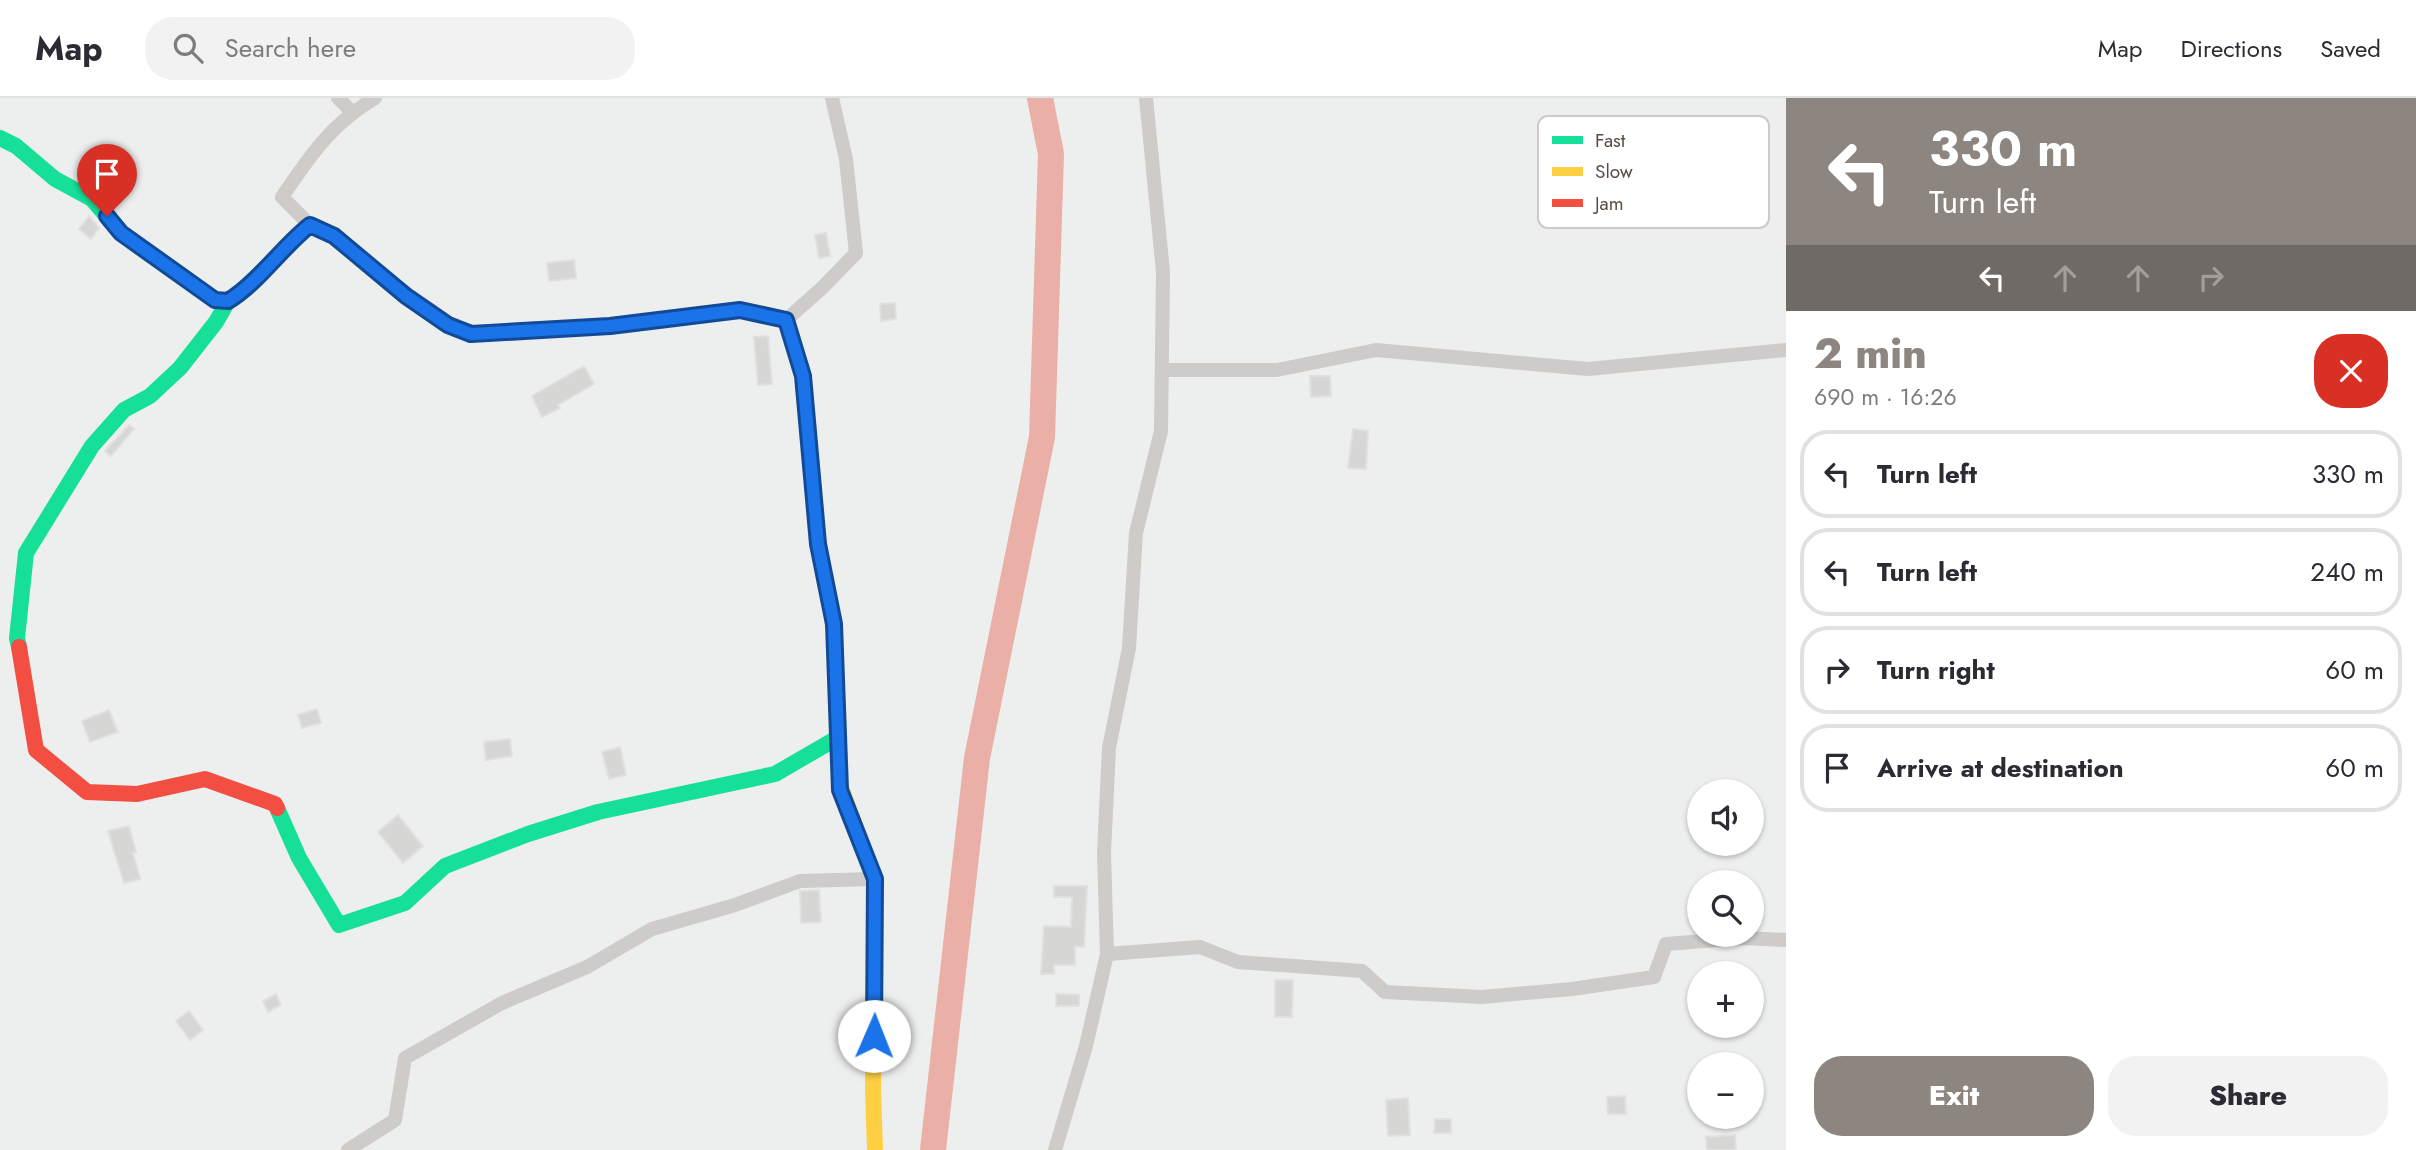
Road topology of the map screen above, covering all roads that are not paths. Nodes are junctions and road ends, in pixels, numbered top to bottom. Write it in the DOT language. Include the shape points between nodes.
graph roads {
  1 [pos="338,98"];
  2 [pos="375,98"];
  3 [pos="832,98"];
  4 [pos="1146,98"];
  5 [pos="352,112"];
  6 [pos="0,138"];
  7 [pos="310,225"];
  8 [pos="228,301"];
  9 [pos="786,320"];
  10 [pos="1786,350"];
  11 [pos="1162,370"];
  12 [pos="839,737"];
  13 [pos="875,879"];
  14 [pos="1786,940"];
  15 [pos="1107,954"];
  16 [pos="348,1150"];
  17 [pos="875,1150"];
  18 [pos="1055,1150"];
  1 -- 5 [label="street"];
  2 -- 5 [label="street"];
  3 -- 9 [label="street" via="846,159 856,253"];
  4 -- 11 [label="street" via="1163,272"];
  5 -- 7 [label="street" via="320,143 282,197"];
  6 -- 8 [label="street" via="55,179 92,199 121,233 215,300"];
  7 -- 8 [label="street"];
  7 -- 9 [label="street" via="334,236 448,325 471,334 610,326 740,310"];
  8 -- 12 [label="street" via="180,368 150,396 124,410 92,446 26,553 17,638 36,750 87,792 137,794 205,779 275,804 299,858 339,925 405,903 445,866 528,834 598,812 775,774"];
  9 -- 12 [label="street" via="803,376 818,544 834,624"];
  10 -- 11 [label="street" via="1588,369 1376,350 1277,370"];
  11 -- 15 [label="street" via="1161,431 1136,533 1129,648 1109,748 1104,853"];
  12 -- 13 [label="street" via="840,790"];
  13 -- 16 [label="street" via="800,881 652,929 587,967 502,1003 405,1058 395,1120"];
  13 -- 17 [label="street"];
  14 -- 15 [label="street" via="1743,937 1666,944 1654,977 1482,998 1385,992 1362,971 1238,962 1200,947"];
  15 -- 18 [label="street"];
}
